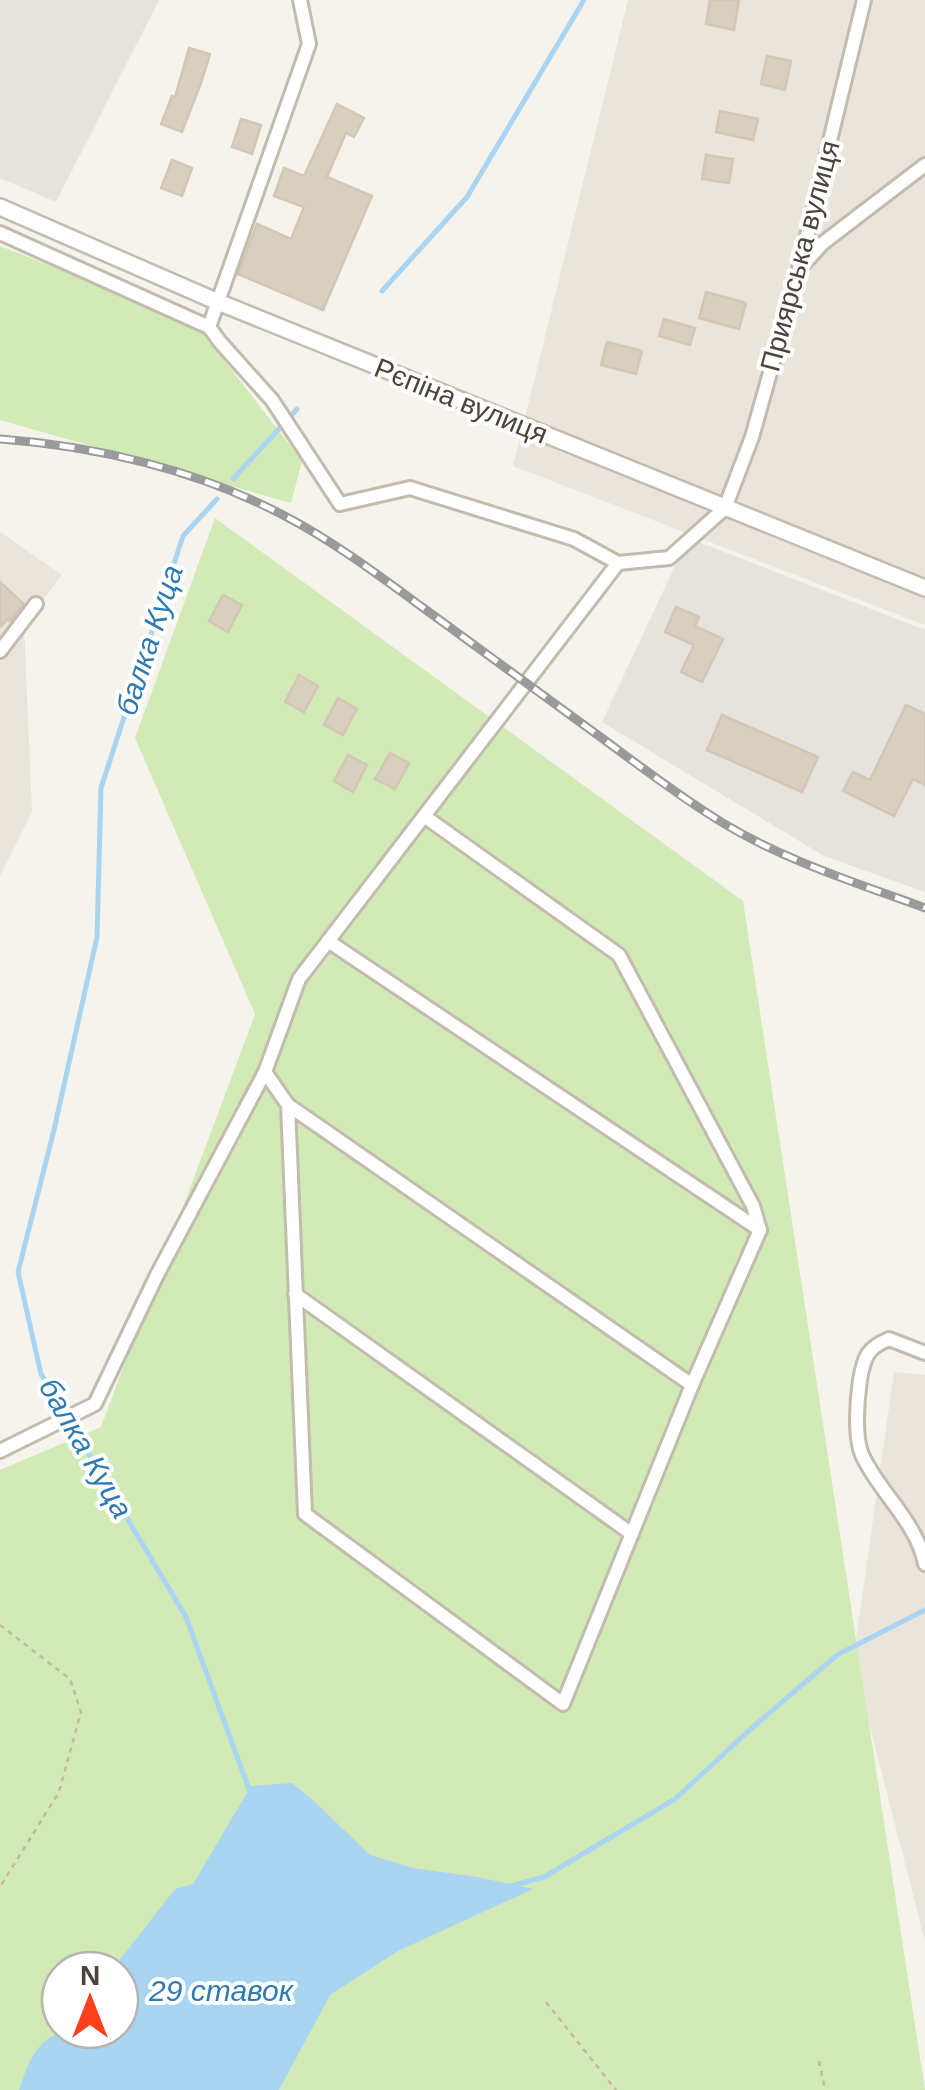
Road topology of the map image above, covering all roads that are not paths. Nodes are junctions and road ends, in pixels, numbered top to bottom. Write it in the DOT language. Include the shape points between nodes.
graph roads {
  1 [pos="300,0"];
  2 [pos="864,0"];
  3 [pos="925,165"];
  4 [pos="0,207"];
  5 [pos="0,234"];
  6 [pos="798,269"];
  7 [pos="218,302"];
  8 [pos="210,327"];
  9 [pos="724,508"];
  10 [pos="618,563"];
  11 [pos="925,588"];
  12 [pos="36,604"];
  13 [pos="0,651"];
  14 [pos="424,816"];
  15 [pos="328,941"];
  16 [pos="265,1072"];
  17 [pos="288,1104"];
  18 [pos="760,1230"];
  19 [pos="296,1294"];
  20 [pos="925,1353"];
  21 [pos="692,1386"];
  22 [pos="0,1451"];
  23 [pos="632,1534"];
  24 [pos="925,1564"];
  1 -- 7 [label="street" via="309,44"];
  2 -- 6 [label="street, Приярська вулиця"];
  3 -- 6 [label="street"];
  4 -- 7 [label="street, Рєпіна вулиця"];
  5 -- 8 [label="street"];
  6 -- 9 [label="street, Приярська вулиця" via="752,437"];
  7 -- 8 [label="street"];
  7 -- 9 [label="street, Рєпіна вулиця"];
  8 -- 10 [label="street" via="272,400 340,504 410,488 574,539"];
  9 -- 10 [label="street" via="669,558"];
  9 -- 11 [label="street, Рєпіна вулиця"];
  10 -- 14 [label="street"];
  12 -- 13 [label="street"];
  14 -- 15 [label="street"];
  14 -- 18 [label="street" via="618,955"];
  15 -- 16 [label="street" via="299,979"];
  15 -- 18 [label="street"];
  16 -- 17 [label="street"];
  16 -- 22 [label="street" via="96,1404"];
  17 -- 19 [label="street"];
  17 -- 21 [label="street"];
  18 -- 21 [label="street"];
  19 -- 23 [label="street"];
  19 -- 23 [label="street" via="304,1514 564,1704"];
  20 -- 24 [label="street" via="889,1339 872,1346 856,1403 861,1454 922,1546"];
  21 -- 23 [label="street"];
}
